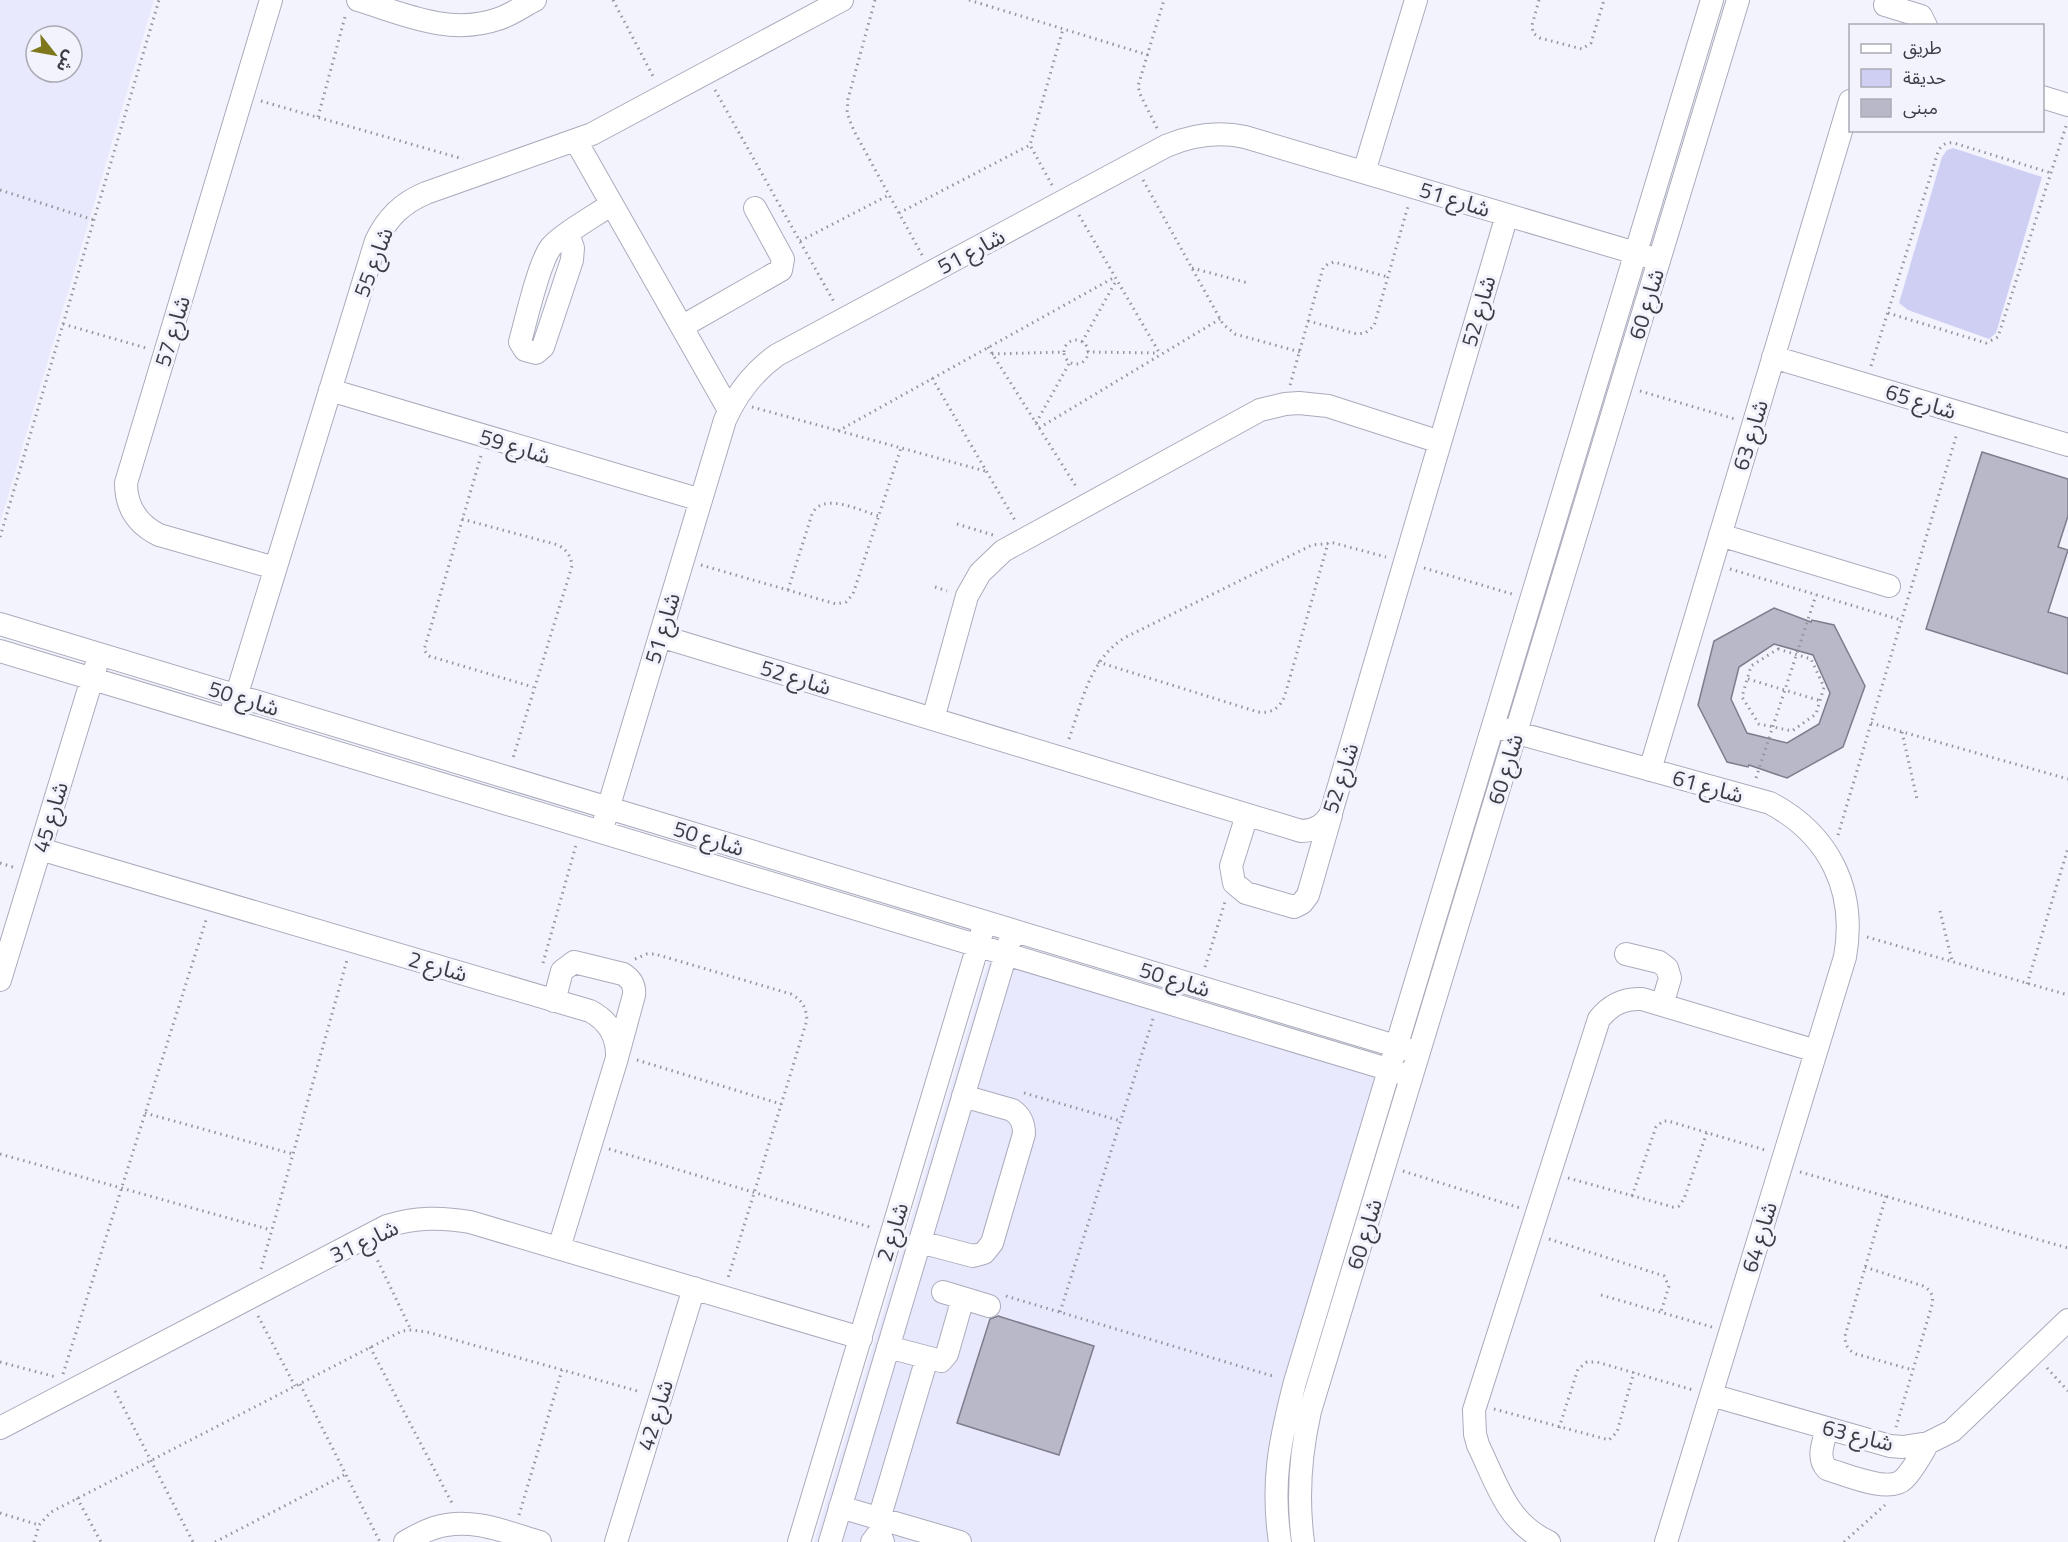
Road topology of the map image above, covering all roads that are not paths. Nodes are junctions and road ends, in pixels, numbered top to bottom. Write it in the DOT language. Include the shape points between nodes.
graph roads {
  1 [pos="271,0"];
  2 [pos="535,0"];
  3 [pos="842,0"];
  4 [pos="1416,0"];
  5 [pos="1712,0"];
  6 [pos="1738,0"];
  7 [pos="1885,4"];
  8 [pos="353,5"];
  9 [pos="1925,24"];
  10 [pos="2044,97"];
  11 [pos="2068,105"];
  12 [pos="1849,108"];
  13 [pos="576,141"];
  14 [pos="1364,172"];
  15 [pos="612,204"];
  16 [pos="755,208"];
  17 [pos="1507,215"];
  18 [pos="568,234"];
  19 [pos="1636,253"];
  20 [pos="1659,260"];
  21 [pos="683,326"];
  22 [pos="1773,357"];
  23 [pos="330,390"];
  24 [pos="731,406"];
  25 [pos="1440,442"];
  26 [pos="2068,445"];
  27 [pos="701,501"];
  28 [pos="1720,535"];
  29 [pos="275,568"];
  30 [pos="1889,586"];
  31 [pos="0,624"];
  32 [pos="660,636"];
  33 [pos="0,651"];
  34 [pos="99,654"];
  35 [pos="92,679"];
  36 [pos="236,695"];
  37 [pos="933,719"];
  38 [pos="229,720"];
  39 [pos="1493,726"];
  40 [pos="1516,733"];
  41 [pos="1650,770"];
  42 [pos="609,808"];
  43 [pos="1331,813"];
  44 [pos="1247,815"];
  45 [pos="591,829"];
  46 [pos="40,849"];
  47 [pos="985,922"];
  48 [pos="1013,930"];
  49 [pos="1848,932"];
  50 [pos="978,946"];
  51 [pos="1006,954"];
  52 [pos="1626,954"];
  53 [pos="0,980"];
  54 [pos="544,998"];
  55 [pos="1662,1005"];
  56 [pos="1397,1047"];
  57 [pos="1816,1051"];
  58 [pos="1419,1053"];
  59 [pos="617,1056"];
  60 [pos="1389,1070"];
  61 [pos="1412,1077"];
  62 [pos="963,1096"];
  63 [pos="920,1242"];
  64 [pos="559,1248"];
  65 [pos="694,1288"];
  66 [pos="996,1300"];
  67 [pos="2068,1320"];
  68 [pos="861,1338"];
  69 [pos="888,1348"];
  70 [pos="927,1358"];
  71 [pos="1711,1395"];
  72 [pos="0,1428"];
  73 [pos="1827,1428"];
  74 [pos="1928,1443"];
  75 [pos="835,1523"];
  76 [pos="879,1531"];
  77 [pos="405,1542"];
  78 [pos="540,1542"];
  79 [pos="616,1542"];
  80 [pos="799,1542"];
  81 [pos="909,1542"];
  82 [pos="960,1542"];
  83 [pos="1280,1542"];
  84 [pos="1303,1542"];
  85 [pos="1549,1542"];
  86 [pos="1666,1542"];
  1 -- 29 [label="street, شارع 57" via="126,483 132,512 159,535"];
  2 -- 8 [label="street" via="501,18 464,26"];
  3 -- 13 [label="street, شارع 55"];
  4 -- 14 [label="street"];
  5 -- 19 [label="street, شارع 60"];
  6 -- 20 [label="street, شارع 60"];
  7 -- 9 [label="street" via="1921,16"];
  10 -- 11 [label="street"];
  12 -- 22 [label="street, شارع 63"];
  13 -- 15 [label="street"];
  13 -- 23 [label="street, شارع 55" via="426,193 395,212 376,241"];
  14 -- 17 [label="street, شارع 51"];
  14 -- 24 [label="street, شارع 51" via="1232,134 1191,136 1134,163 766,363"];
  15 -- 18 [label="street"];
  15 -- 21 [label="street"];
  16 -- 21 [label="street" via="783,259 783,267"];
  17 -- 19 [label="street, شارع 51"];
  17 -- 25 [label="street, شارع 52"];
  19 -- 20 [label="street, شارع 51"];
  19 -- 39 [label="street, شارع 60"];
  20 -- 40 [label="street, شارع 60"];
  21 -- 24 [label="street"];
  22 -- 26 [label="street, شارع 65"];
  22 -- 28 [label="street, شارع 63"];
  23 -- 27 [label="street, شارع 59"];
  23 -- 29 [label="street, شارع 55"];
  24 -- 27 [label="street, شارع 51"];
  25 -- 37 [label="street" via="1328,406 1299,403 1260,410 991,561 980,573 963,608"];
  25 -- 43 [label="street, شارع 52"];
  27 -- 32 [label="street, شارع 51"];
  28 -- 30 [label="street"];
  28 -- 41 [label="street, شارع 63"];
  29 -- 36 [label="street, شارع 55"];
  31 -- 34 [label="street, شارع 50"];
  32 -- 37 [label="street, شارع 52"];
  32 -- 42 [label="street, شارع 51"];
  33 -- 35 [label="street, شارع 50"];
  34 -- 35 [label="street, شارع 45"];
  34 -- 36 [label="street, شارع 50"];
  35 -- 38 [label="street, شارع 50"];
  35 -- 46 [label="street, شارع 45"];
  36 -- 38 [label="street, شارع 55"];
  36 -- 42 [label="street, شارع 50"];
  37 -- 44 [label="street, شارع 52"];
  38 -- 45 [label="street, شارع 50"];
  39 -- 40 [label="street, شارع 61"];
  39 -- 56 [label="street, شارع 60"];
  40 -- 41 [label="street, شارع 61"];
  40 -- 58 [label="street, شارع 60"];
  41 -- 49 [label="street, شارع 61" via="1770,803 1794,817 1814,836 1837,872"];
  42 -- 45 [label="street, شارع 51"];
  42 -- 47 [label="street, شارع 50"];
  43 -- 44 [label="street, شارع 52" via="1325,823 1308,831"];
  43 -- 44 [label="street" via="1308,895 1294,907 1246,893 1232,877 1231,866"];
  45 -- 50 [label="street, شارع 50"];
  46 -- 53 [label="street, شارع 45"];
  46 -- 54 [label="street, شارع 2"];
  47 -- 48 [label="street, شارع 50"];
  47 -- 50 [label="street, شارع 2"];
  48 -- 51 [label="street, شارع 2"];
  48 -- 56 [label="street, شارع 50"];
  49 -- 57 [label="street, شارع 64" via="1845,957"];
  50 -- 51 [label="street, شارع 50"];
  50 -- 68 [label="street, شارع 2"];
  51 -- 60 [label="street, شارع 50"];
  51 -- 62 [label="street, شارع 2"];
  52 -- 55 [label="street" via="1659,962 1667,968 1670,978"];
  54 -- 59 [label="street, شارع 2" via="590,1011 605,1021 615,1038"];
  54 -- 59 [label="street" via="574,962 623,974 634,990"];
  55 -- 57 [label="street"];
  55 -- 85 [label="street" via="1642,999 1623,1000 1599,1019 1475,1404 1478,1445 1508,1509 1526,1529"];
  56 -- 58 [label="street, شارع 50"];
  56 -- 60 [label="street, شارع 60"];
  57 -- 71 [label="street, شارع 64"];
  58 -- 61 [label="street, شارع 60"];
  59 -- 64 [label="street"];
  60 -- 61 [label="street, شارع 50"];
  60 -- 83 [label="street, شارع 60" via="1283,1427 1275,1495"];
  61 -- 84 [label="street, شارع 60" via="1305,1431 1299,1497"];
  62 -- 63 [label="street, شارع 2"];
  62 -- 63 [label="street" via="1017,1113 1024,1134 989,1249 973,1256"];
  63 -- 69 [label="street, شارع 2"];
  64 -- 65 [label="street, شارع 31"];
  64 -- 72 [label="street, شارع 31" via="452,1219 432,1218 387,1226"];
  65 -- 68 [label="street, شارع 31"];
  65 -- 79 [label="street, شارع 42"];
  66 -- 70 [label="street" via="953,1295 945,1358"];
  67 -- 74 [label="street, شارع 63" via="1952,1431"];
  68 -- 69 [label="street" via="862,1361 867,1364 879,1364"];
  68 -- 69 [label="street" via="873,1318 883,1319 890,1326"];
  68 -- 80 [label="street, شارع 2"];
  69 -- 70 [label="street"];
  69 -- 75 [label="street, شارع 2"];
  70 -- 76 [label="street"];
  71 -- 73 [label="street, شارع 63"];
  71 -- 86 [label="street, شارع 64"];
  73 -- 74 [label="street, شارع 63" via="1890,1446"];
  73 -- 74 [label="street" via="1823,1465 1883,1485 1898,1484"];
  75 -- 76 [label="street"];
  76 -- 81 [label="street"];
  76 -- 82 [label="street"];
  77 -- 78 [label="street" via="436,1527 463,1523"];
}
